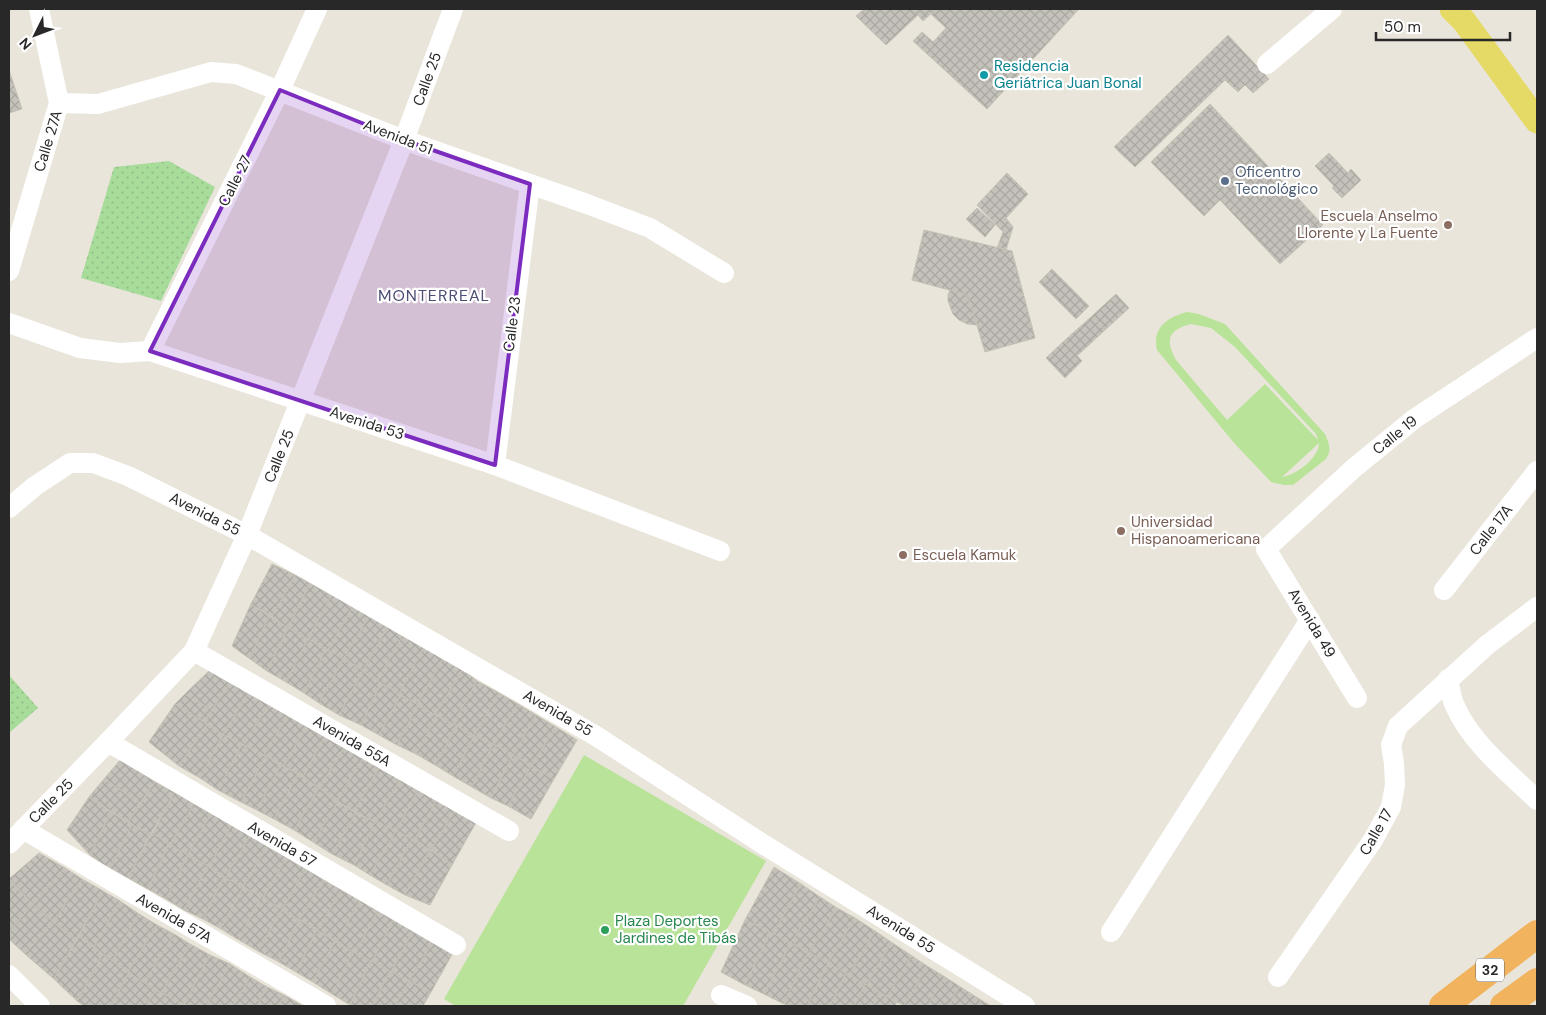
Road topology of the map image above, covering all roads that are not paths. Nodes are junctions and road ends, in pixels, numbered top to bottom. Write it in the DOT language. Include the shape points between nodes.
graph roads {
  1 [pos="39,9"];
  2 [pos="317,9"];
  3 [pos="453,9"];
  4 [pos="1332,9"];
  5 [pos="1464,13"];
  6 [pos="1267,64"];
  7 [pos="280,90"];
  8 [pos="60,103"];
  9 [pos="1537,121"];
  10 [pos="404,140"];
  11 [pos="530,184"];
  12 [pos="9,271"];
  13 [pos="724,273"];
  14 [pos="9,323"];
  15 [pos="1537,338"];
  16 [pos="150,351"];
  17 [pos="300,401"];
  18 [pos="495,465"];
  19 [pos="1537,471"];
  20 [pos="9,508"];
  21 [pos="247,535"];
  22 [pos="1266,549"];
  23 [pos="720,551"];
  24 [pos="1444,590"];
  25 [pos="1537,607"];
  26 [pos="1310,620"];
  27 [pos="194,650"];
  28 [pos="1448,679"];
  29 [pos="1357,698"];
  30 [pos="108,742"];
  31 [pos="1537,800"];
  32 [pos="23,829"];
  33 [pos="509,831"];
  34 [pos="9,844"];
  35 [pos="1111,932"];
  36 [pos="1537,934"];
  37 [pos="456,945"];
  38 [pos="9,975"];
  39 [pos="1278,978"];
  40 [pos="1537,982"];
  41 [pos="721,995"];
  42 [pos="40,1006"];
  43 [pos="326,1006"];
  44 [pos="747,1006"];
  45 [pos="1025,1006"];
  46 [pos="1442,1006"];
  47 [pos="1504,1006"];
  1 -- 8 [label="street, Calle 27A"];
  2 -- 7 [label="street, Calle 27"];
  3 -- 10 [label="street, Calle 25"];
  4 -- 6 [label="street"];
  5 -- 9 [label="main road"];
  7 -- 8 [label="street, Avenida 51" via="236,74 211,72 98,104"];
  7 -- 10 [label="street, Avenida 51"];
  7 -- 16 [label="street, Calle 27"];
  8 -- 12 [label="street, Calle 27A"];
  10 -- 11 [label="street, Avenida 51"];
  10 -- 17 [label="street, Calle 25"];
  11 -- 13 [label="street, Avenida 51" via="650,228"];
  11 -- 18 [label="street, Calle 23"];
  14 -- 16 [label="street, Avenida 53" via="80,348 120,353"];
  15 -- 22 [label="street, Calle 19" via="1414,419 1354,468"];
  16 -- 17 [label="street, Avenida 53"];
  17 -- 18 [label="street, Avenida 53"];
  17 -- 21 [label="street, Calle 25"];
  18 -- 23 [label="street, Avenida 53"];
  19 -- 24 [label="street, Calle 17A"];
  20 -- 21 [label="street, Avenida 55" via="70,463 93,463 128,476"];
  21 -- 27 [label="street, Calle 25"];
  21 -- 45 [label="street, Avenida 55" via="596,736 766,846"];
  22 -- 26 [label="street, Avenida 49"];
  25 -- 28 [label="street, Calle 17"];
  26 -- 29 [label="street, Avenida 49"];
  26 -- 35 [label="street"];
  27 -- 30 [label="street, Calle 25"];
  27 -- 33 [label="street, Avenida 55A"];
  28 -- 31 [label="street" via="1454,704 1468,729"];
  28 -- 39 [label="street, Calle 17" via="1398,726 1391,745 1395,785 1391,806 1373,840"];
  30 -- 32 [label="street, Calle 25"];
  30 -- 37 [label="street, Avenida 57"];
  32 -- 34 [label="street, Calle 25"];
  32 -- 43 [label="street, Avenida 57A"];
  36 -- 46 [label="highway, 32"];
  38 -- 42 [label="street"];
  40 -- 47 [label="highway, 32"];
  41 -- 44 [label="street"];
}
